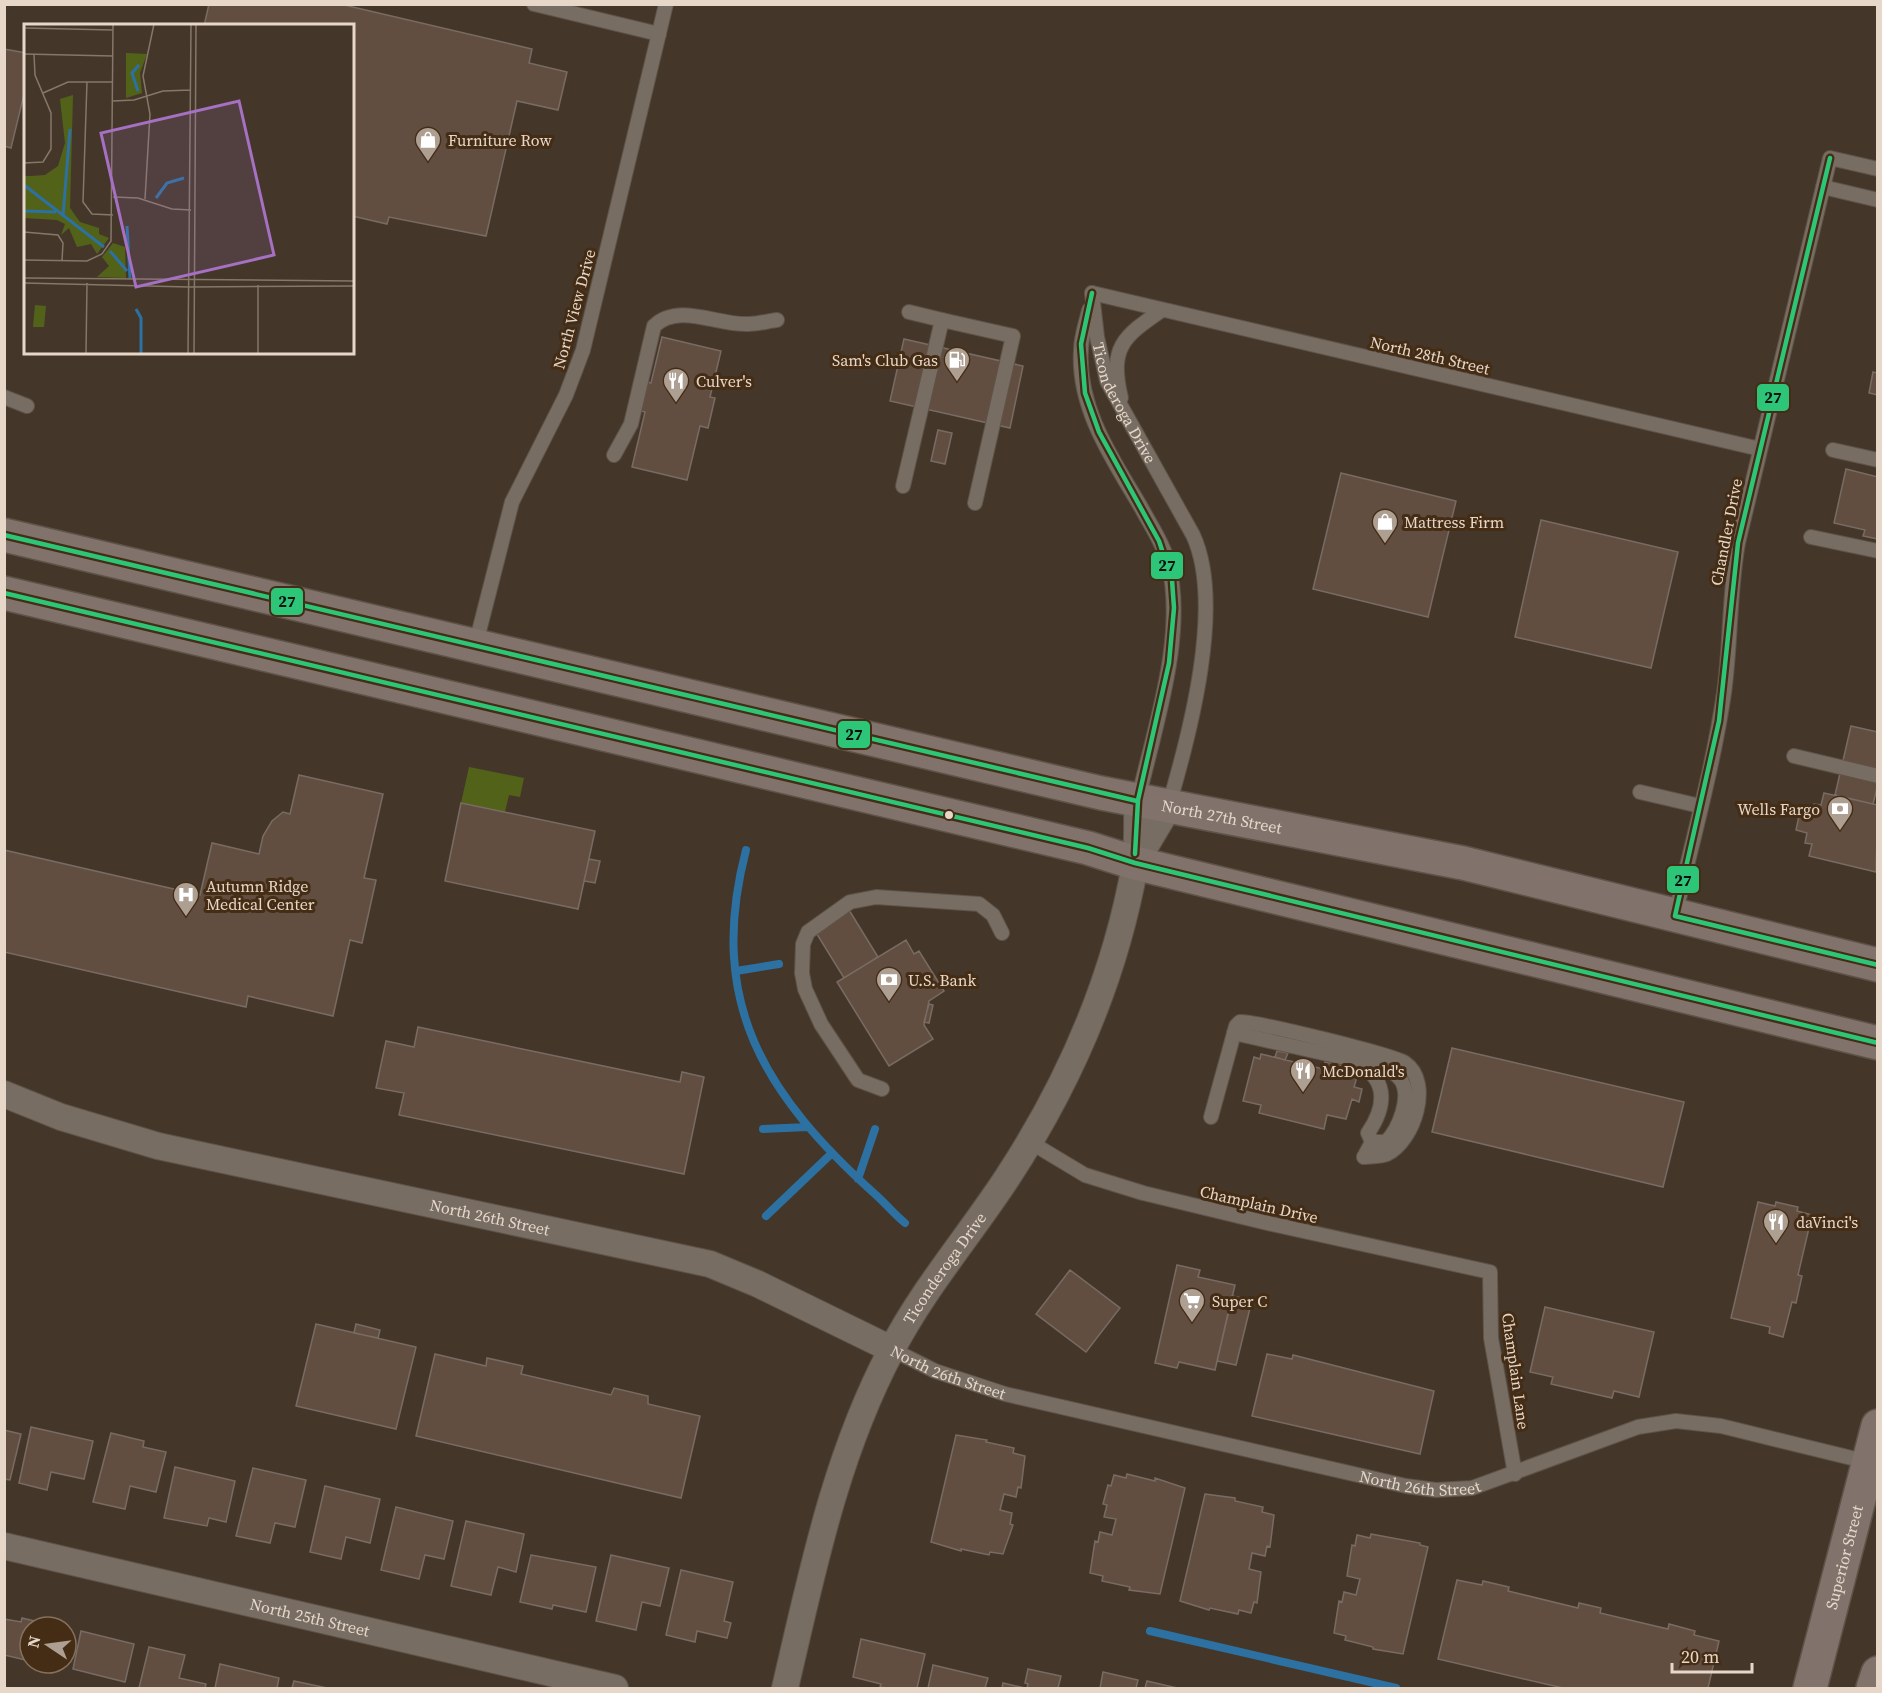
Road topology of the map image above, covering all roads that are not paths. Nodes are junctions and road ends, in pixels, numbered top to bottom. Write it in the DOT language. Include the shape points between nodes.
graph roads {
  1 [pos="534,4"];
  2 [pos="666,4"];
  3 [pos="659,34"];
  4 [pos="1878,169"];
  5 [pos="1823,187"];
  6 [pos="1878,200"];
  7 [pos="1092,293"];
  8 [pos="1162,310"];
  9 [pos="909,312"];
  10 [pos="777,320"];
  11 [pos="942,320"];
  12 [pos="4,397"];
  13 [pos="27,406"];
  14 [pos="1125,414"];
  15 [pos="1760,449"];
  16 [pos="1833,450"];
  17 [pos="614,454"];
  18 [pos="1878,460"];
  19 [pos="903,486"];
  20 [pos="975,503"];
  21 [pos="4,536"];
  22 [pos="1811,537"];
  23 [pos="1878,551"];
  24 [pos="4,593"];
  25 [pos="475,647"];
  26 [pos="1794,756"];
  27 [pos="1878,776"];
  28 [pos="1640,792"];
  29 [pos="1153,805"];
  30 [pos="1700,806"];
  31 [pos="1135,863"];
  32 [pos="1676,916"];
  33 [pos="1002,933"];
  34 [pos="1878,964"];
  35 [pos="1233,1033"];
  36 [pos="1878,1043"];
  37 [pos="1352,1059"];
  38 [pos="882,1089"];
  39 [pos="4,1094"];
  40 [pos="1210,1117"];
  41 [pos="1030,1142"];
  42 [pos="1372,1142"];
  43 [pos="1490,1272"];
  44 [pos="891,1350"];
  45 [pos="1878,1426"];
  46 [pos="1868,1462"];
  47 [pos="1515,1474"];
  48 [pos="4,1546"];
  49 [pos="1878,1673"];
  50 [pos="615,1689"];
  51 [pos="784,1689"];
  52 [pos="1810,1689"];
  53 [pos="1873,1689"];
  1 -- 3 [label="lane"];
  2 -- 3 [label="lane, North View Drive"];
  3 -- 25 [label="lane, North View Drive" via="583,350 566,395 512,502"];
  4 -- 5 [label="lane, Chandler Drive" via="1830,158"];
  5 -- 6 [label="lane"];
  5 -- 15 [label="lane, Chandler Drive"];
  7 -- 8 [label="lane, North 28th Street"];
  7 -- 14 [label="lane, Ticonderoga Drive" via="1107,381"];
  7 -- 29 [label="lane, Ticonderoga Drive" via="1080,350 1088,405 1162,546 1172,582 1173,628"];
  8 -- 14 [label="lane" via="1127,336 1119,351 1118,386"];
  8 -- 15 [label="lane, North 28th Street"];
  9 -- 11 [label="lane"];
  10 -- 17 [label="lane" via="748,325 679,314 663,317 654,326 631,424"];
  11 -- 19 [label="lane"];
  11 -- 20 [label="lane" via="1013,336"];
  12 -- 13 [label="lane"];
  14 -- 29 [label="lane, Ticonderoga Drive" via="1193,535 1204,571 1201,666 1179,770"];
  15 -- 30 [label="lane, Chandler Drive" via="1732,577 1728,662 1719,726"];
  16 -- 18 [label="lane"];
  21 -- 25 [label="main road, North 27th Street"];
  22 -- 23 [label="lane"];
  24 -- 31 [label="main road" via="1080,846"];
  25 -- 29 [label="main road, North 27th Street"];
  26 -- 27 [label="lane"];
  28 -- 30 [label="lane"];
  29 -- 31 [label="street, Ticonderoga Drive"];
  29 -- 32 [label="main road, North 27th Street" via="1464,863"];
  30 -- 32 [label="lane, Chandler Drive"];
  31 -- 36 [label="main road"];
  31 -- 41 [label="street, Ticonderoga Drive" via="1094,1014 1071,1067"];
  32 -- 34 [label="main road, North 27th Street"];
  33 -- 38 [label="lane" via="993,915 979,904 876,897 850,902 808,932 803,944 802,973 821,1024 858,1080"];
  35 -- 37 [label="lane"];
  35 -- 40 [label="lane"];
  35 -- 42 [label="lane" via="1243,1021 1404,1062 1419,1082 1409,1128 1388,1154 1364,1156"];
  37 -- 42 [label="lane" via="1377,1080 1381,1114 1368,1133"];
  37 -- 42 [label="lane" via="1394,1072 1405,1091 1396,1132 1386,1142"];
  39 -- 44 [label="street, North 26th Street" via="61,1117 158,1146 710,1264"];
  41 -- 43 [label="lane, Champlain Drive" via="1085,1175 1143,1192"];
  41 -- 44 [label="street, Ticonderoga Drive"];
  43 -- 47 [label="lane, Champlain Lane" via="1491,1338"];
  44 -- 47 [label="lane, North 26th Street" via="935,1371 1005,1394 1406,1486 1464,1489"];
  44 -- 51 [label="street, Ticonderoga Drive" via="832,1493"];
  45 -- 46 [label="main road, Superior Street"];
  46 -- 47 [label="lane, North 26th Street" via="1721,1426 1676,1421 1638,1427"];
  46 -- 52 [label="main road, Superior Street"];
  48 -- 50 [label="street, North 25th Street"];
  49 -- 53 [label="main road"];
}
